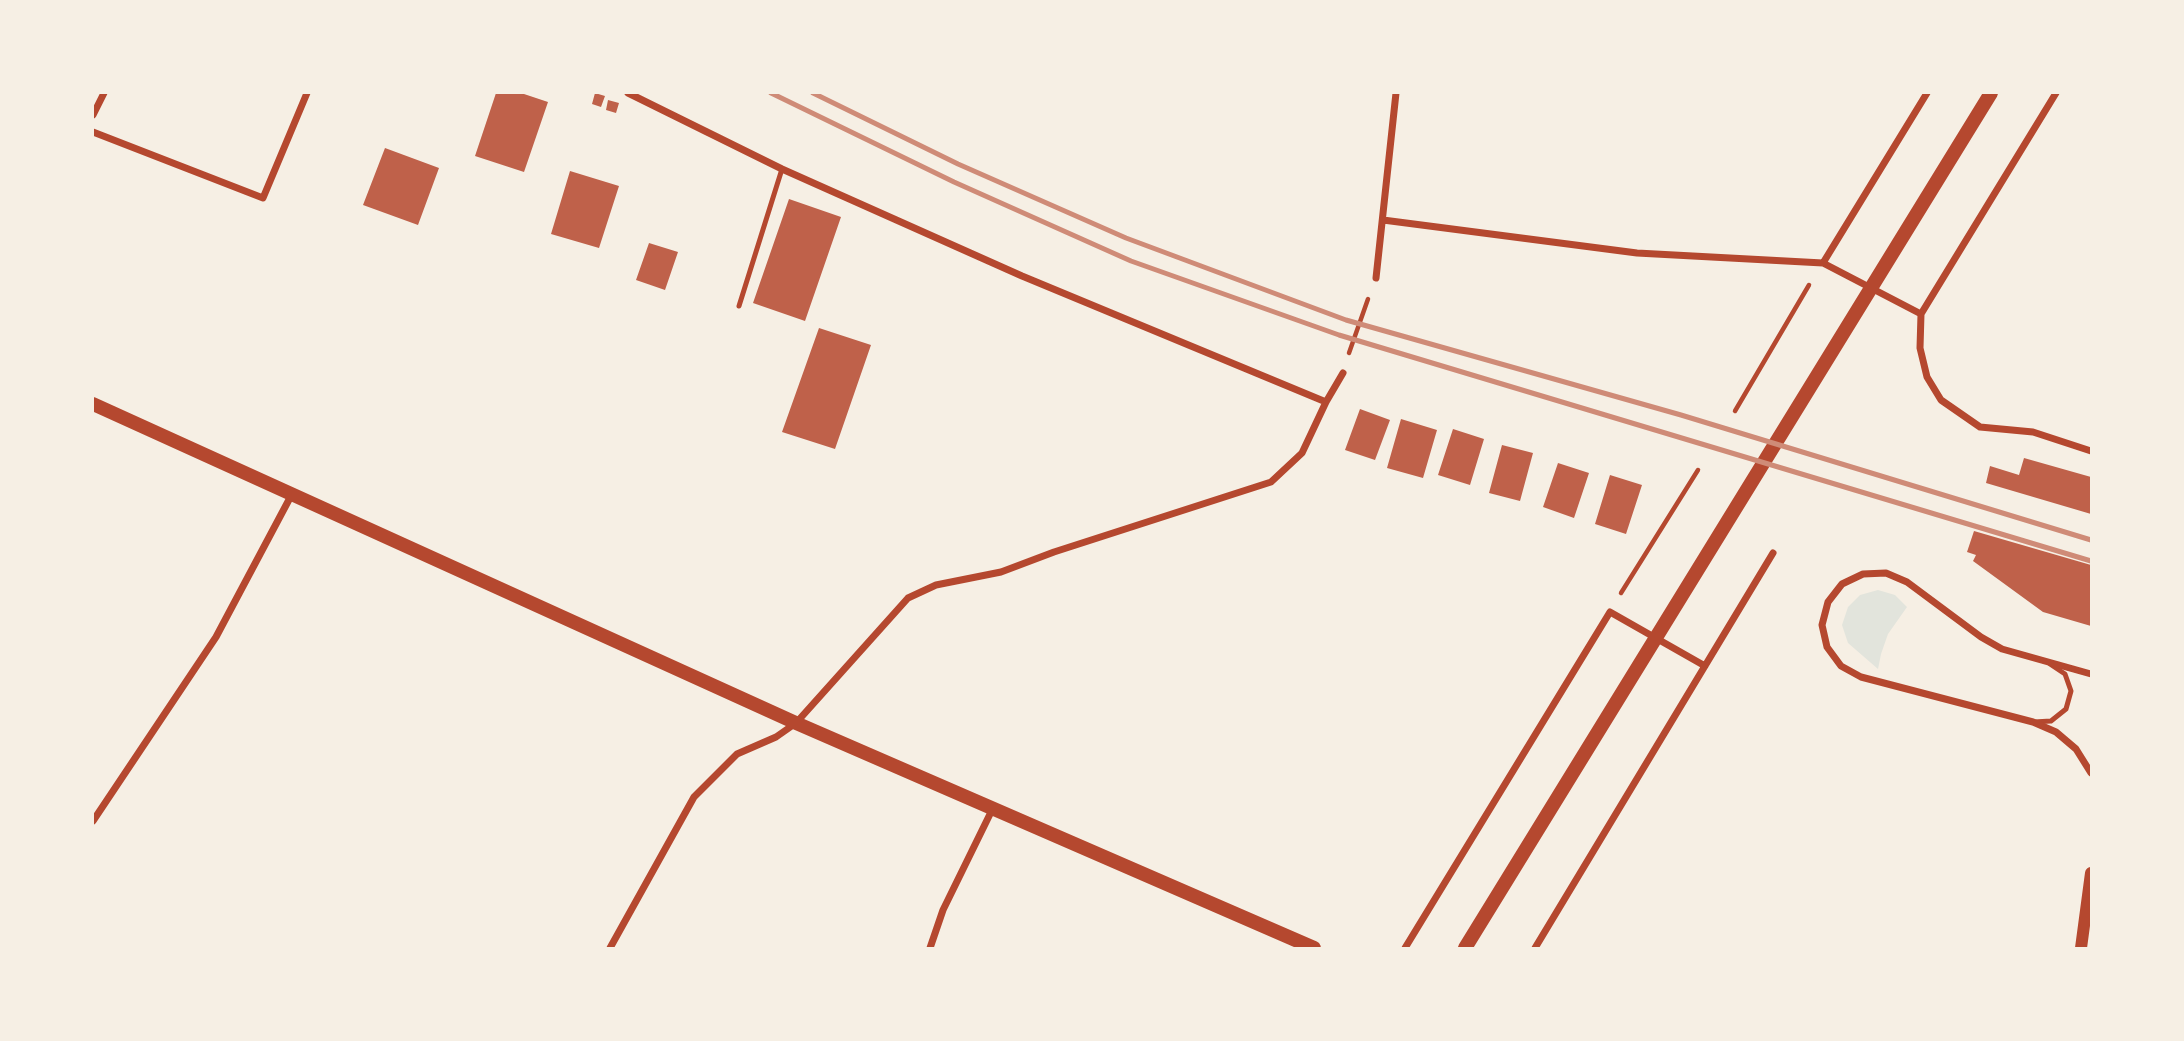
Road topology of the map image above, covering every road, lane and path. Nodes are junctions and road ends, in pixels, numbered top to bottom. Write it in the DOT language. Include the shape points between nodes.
graph roads {
  1 [pos="104,93"];
  2 [pos="307,93"];
  3 [pos="628,93"];
  4 [pos="1396,93"];
  5 [pos="1927,93"];
  6 [pos="1991,93"];
  7 [pos="2056,93"];
  8 [pos="93,115"];
  9 [pos="93,132"];
  10 [pos="782,169"];
  11 [pos="1383,220"];
  12 [pos="1823,263"];
  13 [pos="1376,278"];
  14 [pos="738,306"];
  15 [pos="1921,314"];
  16 [pos="1343,373"];
  17 [pos="1326,402"];
  18 [pos="93,404"];
  19 [pos="1735,411"];
  20 [pos="2091,451"];
  21 [pos="1698,470"];
  22 [pos="292,494"];
  23 [pos="1773,553"];
  24 [pos="1610,612"];
  25 [pos="2050,664"];
  26 [pos="1705,666"];
  27 [pos="2091,674"];
  28 [pos="2033,722"];
  29 [pos="796,723"];
  30 [pos="2091,773"];
  31 [pos="992,810"];
  32 [pos="93,821"];
  33 [pos="2091,873"];
  34 [pos="2089,902"];
  35 [pos="610,948"];
  36 [pos="930,948"];
  37 [pos="1314,948"];
  38 [pos="1405,948"];
  39 [pos="1465,948"];
  40 [pos="1535,948"];
  41 [pos="2081,948"];
  1 -- 8 [label="street"];
  2 -- 9 [label="street" via="262,198"];
  3 -- 10 [label="street"];
  4 -- 11 [label="street"];
  5 -- 12 [label="street"];
  6 -- 39 [label="main road"];
  7 -- 15 [label="street"];
  10 -- 14 [label="lane"];
  10 -- 17 [label="street" via="1022,276"];
  11 -- 12 [label="street" via="1637,253"];
  11 -- 13 [label="street"];
  12 -- 15 [label="street"];
  12 -- 19 [label="path"];
  13 -- 16 [label="path"];
  15 -- 20 [label="street" via="1922,358 1941,400 1980,427 2033,432"];
  16 -- 17 [label="street"];
  17 -- 29 [label="street" via="1302,453 1270,482 1001,572 936,585 908,598"];
  18 -- 22 [label="main road"];
  21 -- 24 [label="path"];
  22 -- 29 [label="main road"];
  22 -- 32 [label="street" via="216,637"];
  23 -- 26 [label="street"];
  24 -- 26 [label="street"];
  24 -- 38 [label="street"];
  25 -- 27 [label="street"];
  25 -- 28 [label="lane" via="2065,674 2071,691 2066,709 2051,721"];
  25 -- 28 [label="street" via="1991,644 1907,582 1886,573 1863,574 1842,584 1828,602 1822,625 1827,648 1841,666 1861,677"];
  26 -- 40 [label="street"];
  28 -- 30 [label="street" via="2056,732 2076,749"];
  29 -- 31 [label="main road"];
  29 -- 35 [label="street" via="737,754 694,797"];
  31 -- 36 [label="street" via="943,910"];
  31 -- 37 [label="main road"];
  33 -- 34 [label="street"];
  34 -- 41 [label="street"];
}
